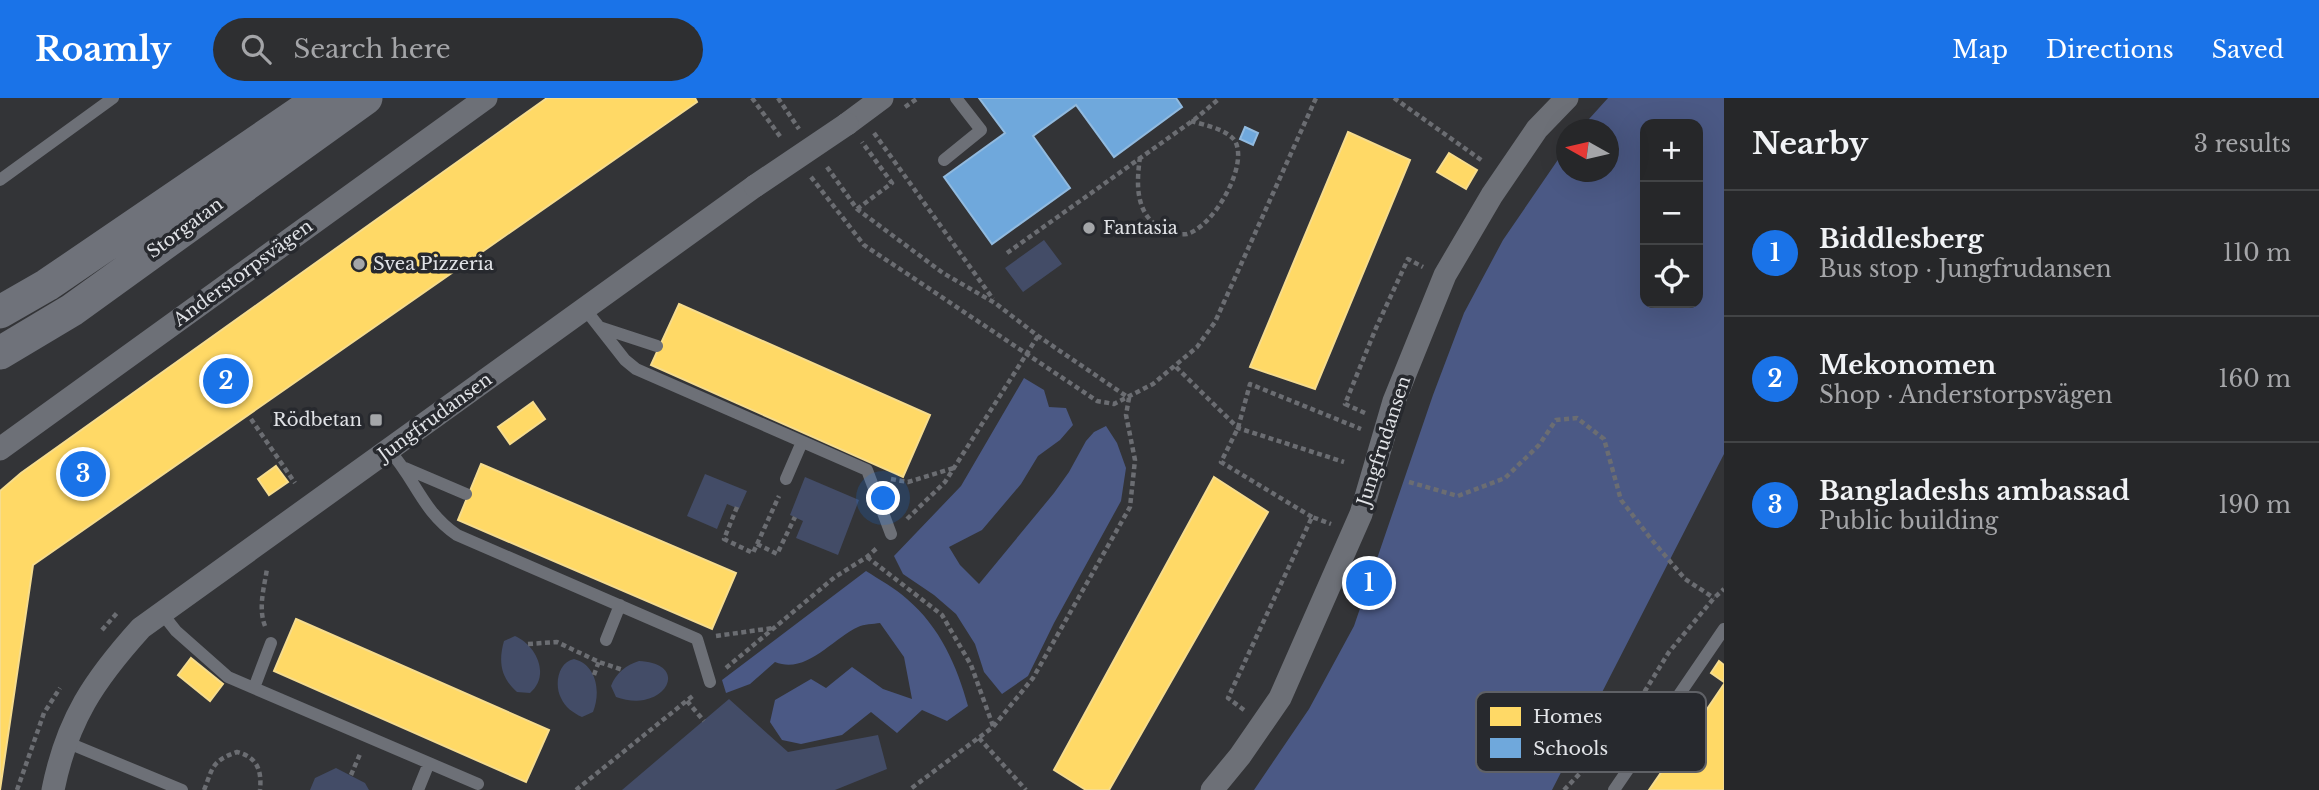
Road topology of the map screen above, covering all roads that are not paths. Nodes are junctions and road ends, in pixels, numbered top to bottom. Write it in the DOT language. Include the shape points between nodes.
graph roads {
  1 [pos="113,98"];
  2 [pos="366,98"];
  3 [pos="486,98"];
  4 [pos="882,98"];
  5 [pos="956,98"];
  6 [pos="1566,98"];
  7 [pos="305,103"];
  8 [pos="944,160"];
  9 [pos="0,180"];
  10 [pos="0,312"];
  11 [pos="592,318"];
  12 [pos="657,346"];
  13 [pos="0,353"];
  14 [pos="802,442"];
  15 [pos="0,449"];
  16 [pos="389,450"];
  17 [pos="405,468"];
  18 [pos="786,479"];
  19 [pos="466,494"];
  20 [pos="891,534"];
  21 [pos="620,606"];
  22 [pos="161,612"];
  23 [pos="1724,629"];
  24 [pos="606,640"];
  25 [pos="271,643"];
  26 [pos="710,682"];
  27 [pos="254,688"];
  28 [pos="1681,692"];
  29 [pos="66,742"];
  30 [pos="429,763"];
  31 [pos="1626,772"];
  32 [pos="478,784"];
  33 [pos="53,790"];
  34 [pos="182,790"];
  35 [pos="418,790"];
  36 [pos="1212,790"];
  37 [pos="1614,790"];
  1 -- 9 [label="lane"];
  2 -- 13 [label="street, Storgatan" via="72,310"];
  3 -- 15 [label="street, Anderstorpsvägen"];
  4 -- 11 [label="street, Jungfrudansen, bridge" via="854,133 755,186"];
  5 -- 8 [label="lane" via="981,130"];
  6 -- 36 [label="street, Jungfrudansen" via="1507,173 1445,275 1394,401 1361,514 1280,698"];
  7 -- 10 [label="street, Storgatan" via="47,285"];
  11 -- 12 [label="lane"];
  11 -- 14 [label="lane" via="636,369"];
  11 -- 16 [label="street, Jungfrudansen"];
  14 -- 18 [label="lane"];
  14 -- 20 [label="lane" via="867,470"];
  16 -- 17 [label="lane"];
  16 -- 22 [label="street, Jungfrudansen"];
  17 -- 19 [label="lane"];
  17 -- 21 [label="lane" via="430,512 457,535"];
  21 -- 24 [label="lane"];
  21 -- 26 [label="lane" via="697,639"];
  22 -- 27 [label="lane" via="228,677"];
  22 -- 29 [label="street, Jungfrudansen" via="108,665 84,700"];
  23 -- 28 [label="lane"];
  25 -- 27 [label="lane"];
  27 -- 30 [label="lane"];
  29 -- 33 [label="street, Jungfrudansen"];
  29 -- 34 [label="lane"];
  30 -- 32 [label="lane"];
  30 -- 35 [label="lane"];
  31 -- 37 [label="lane"];
}
